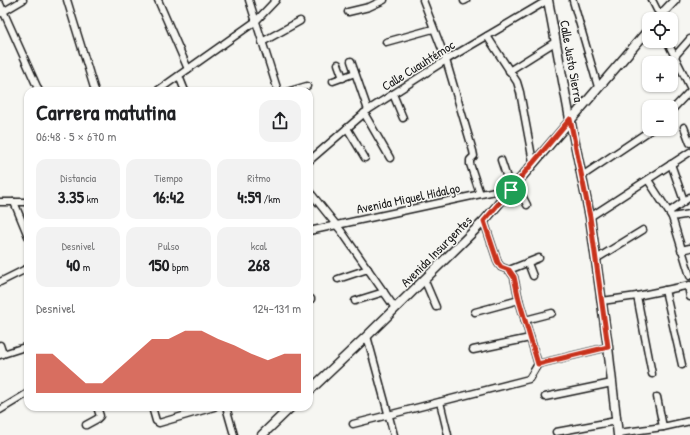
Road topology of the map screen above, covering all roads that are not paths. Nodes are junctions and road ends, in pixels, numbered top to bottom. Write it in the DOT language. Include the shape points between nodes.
graph roads {
  1 [pos="23,0"];
  2 [pos="67,0"];
  3 [pos="158,0"];
  4 [pos="249,0"];
  5 [pos="276,0"];
  6 [pos="384,0"];
  7 [pos="423,0"];
  8 [pos="548,0"];
  9 [pos="652,0"];
  10 [pos="675,0"];
  11 [pos="573,1"];
  12 [pos="0,4"];
  13 [pos="2,12"];
  14 [pos="348,12"];
  15 [pos="658,12"];
  16 [pos="664,12"];
  17 [pos="256,21"];
  18 [pos="300,21"];
  19 [pos="433,29"];
  20 [pos="487,36"];
  21 [pos="642,37"];
  22 [pos="690,39"];
  23 [pos="262,42"];
  24 [pos="386,42"];
  25 [pos="555,42"];
  26 [pos="671,48"];
  27 [pos="675,56"];
  28 [pos="446,60"];
  29 [pos="351,61"];
  30 [pos="678,62"];
  31 [pos="338,64"];
  32 [pos="188,69"];
  33 [pos="509,71"];
  34 [pos="355,73"];
  35 [pos="179,76"];
  36 [pos="343,78"];
  37 [pos="333,82"];
  38 [pos="307,86"];
  39 [pos="37,87"];
  40 [pos="95,87"];
  41 [pos="163,87"];
  42 [pos="183,87"];
  43 [pos="277,87"];
  44 [pos="304,87"];
  45 [pos="598,87"];
  46 [pos="690,87"];
  47 [pos="690,91"];
  48 [pos="393,94"];
  49 [pos="678,104"];
  50 [pos="366,112"];
  51 [pos="403,118"];
  52 [pos="570,119"];
  53 [pos="684,127"];
  54 [pos="347,128"];
  55 [pos="642,136"];
  56 [pos="690,143"];
  57 [pos="690,152"];
  58 [pos="313,158"];
  59 [pos="365,158"];
  60 [pos="390,158"];
  61 [pos="501,160"];
  62 [pos="533,162"];
  63 [pos="671,164"];
  64 [pos="582,176"];
  65 [pos="648,180"];
  66 [pos="514,187"];
  67 [pos="480,194"];
  68 [pos="313,196"];
  69 [pos="690,197"];
  70 [pos="684,201"];
  71 [pos="0,202"];
  72 [pos="14,202"];
  73 [pos="24,202"];
  74 [pos="526,205"];
  75 [pos="690,214"];
  76 [pos="670,215"];
  77 [pos="590,217"];
  78 [pos="484,221"];
  79 [pos="336,225"];
  80 [pos="24,226"];
  81 [pos="313,230"];
  82 [pos="643,230"];
  83 [pos="690,248"];
  84 [pos="681,250"];
  85 [pos="539,258"];
  86 [pos="596,259"];
  87 [pos="528,262"];
  88 [pos="368,268"];
  89 [pos="24,270"];
  90 [pos="509,270"];
  91 [pos="533,276"];
  92 [pos="690,276"];
  93 [pos="338,279"];
  94 [pos="424,279"];
  95 [pos="0,282"];
  96 [pos="689,285"];
  97 [pos="665,290"];
  98 [pos="384,292"];
  99 [pos="637,296"];
  100 [pos="690,297"];
  101 [pos="519,300"];
  102 [pos="355,301"];
  103 [pos="602,301"];
  104 [pos="395,308"];
  105 [pos="436,308"];
  106 [pos="475,312"];
  107 [pos="552,313"];
  108 [pos="525,320"];
  109 [pos="367,336"];
  110 [pos="530,338"];
  111 [pos="0,345"];
  112 [pos="24,347"];
  113 [pos="608,347"];
  114 [pos="473,350"];
  115 [pos="2,354"];
  116 [pos="538,364"];
  117 [pos="682,365"];
  118 [pos="652,374"];
  119 [pos="612,382"];
  120 [pos="313,386"];
  121 [pos="24,395"];
  122 [pos="545,398"];
  123 [pos="657,398"];
  124 [pos="440,402"];
  125 [pos="0,410"];
  126 [pos="98,411"];
  127 [pos="153,411"];
  128 [pos="200,411"];
  129 [pos="227,411"];
  130 [pos="285,411"];
  131 [pos="389,415"];
  132 [pos="616,421"];
  133 [pos="690,421"];
  134 [pos="353,424"];
  135 [pos="86,425"];
  136 [pos="663,428"];
  137 [pos="556,432"];
  138 [pos="618,434"];
  139 [pos="234,435"];
  140 [pos="262,435"];
  141 [pos="394,435"];
  142 [pos="448,435"];
  1 -- 13 [label="street"];
  2 -- 40 [label="street"];
  3 -- 32 [label="street"];
  4 -- 17 [label="street"];
  5 -- 17 [label="street"];
  6 -- 14 [label="street"];
  7 -- 19 [label="street"];
  8 -- 20 [label="street, Calle Cuauhtémoc"];
  8 -- 25 [label="street, Calle Justo Sierra"];
  9 -- 15 [label="street"];
  10 -- 16 [label="street"];
  11 -- 45 [label="street"];
  12 -- 13 [label="street"];
  13 -- 39 [label="street"];
  17 -- 23 [label="street"];
  17 -- 32 [label="street"];
  18 -- 23 [label="street"];
  19 -- 24 [label="street"];
  19 -- 28 [label="street"];
  20 -- 28 [label="street, Calle Cuauhtémoc"];
  20 -- 33 [label="street"];
  21 -- 45 [label="street, Avenida Insurgentes"];
  22 -- 27 [label="street"];
  23 -- 43 [label="street"];
  25 -- 33 [label="street"];
  25 -- 52 [label="street, Calle Justo Sierra"];
  26 -- 27 [label="street"];
  28 -- 48 [label="street, Calle Cuauhtémoc"];
  28 -- 67 [label="street" via="474,156 470,164"];
  29 -- 34 [label="street"];
  30 -- 46 [label="street"];
  31 -- 36 [label="street"];
  32 -- 35 [label="street"];
  33 -- 62 [label="street" via="520,92"];
  34 -- 36 [label="street"];
  34 -- 50 [label="street"];
  35 -- 41 [label="street"];
  35 -- 42 [label="street"];
  36 -- 37 [label="street"];
  38 -- 44 [label="street"];
  45 -- 52 [label="street, Avenida Insurgentes"];
  47 -- 49 [label="street"];
  48 -- 50 [label="street, Calle Cuauhtémoc"];
  48 -- 51 [label="street"];
  50 -- 54 [label="street, Calle Cuauhtémoc"];
  50 -- 60 [label="street"];
  52 -- 62 [label="street, Avenida Insurgentes"];
  52 -- 64 [label="street, Calle Justo Sierra"];
  53 -- 56 [label="street"];
  54 -- 58 [label="street, Calle Cuauhtémoc"];
  54 -- 59 [label="street"];
  55 -- 64 [label="street"];
  57 -- 63 [label="street"];
  61 -- 66 [label="street"];
  62 -- 66 [label="street, Avenida Insurgentes"];
  63 -- 65 [label="street"];
  63 -- 70 [label="street"];
  64 -- 77 [label="street, Calle Justo Sierra"];
  65 -- 76 [label="street"];
  65 -- 77 [label="street"];
  66 -- 67 [label="street, Avenida Miguel Hidalgo"];
  66 -- 74 [label="street"];
  66 -- 78 [label="street, Avenida Insurgentes"];
  67 -- 79 [label="street, Avenida Miguel Hidalgo"];
  68 -- 79 [label="street"];
  69 -- 70 [label="street"];
  70 -- 76 [label="street"];
  71 -- 72 [label="street"];
  72 -- 73 [label="street"];
  72 -- 80 [label="street"];
  75 -- 76 [label="street"];
  76 -- 84 [label="street"];
  77 -- 86 [label="street, Calle Justo Sierra"];
  78 -- 90 [label="street" via="498,263"];
  78 -- 94 [label="street, Avenida Insurgentes"];
  79 -- 81 [label="street, Avenida Miguel Hidalgo"];
  79 -- 88 [label="street"];
  82 -- 86 [label="street"];
  83 -- 84 [label="street"];
  84 -- 92 [label="street"];
  85 -- 87 [label="street"];
  86 -- 103 [label="street, Calle Justo Sierra"];
  87 -- 90 [label="street"];
  87 -- 91 [label="street"];
  88 -- 93 [label="street"];
  88 -- 98 [label="street"];
  89 -- 95 [label="street"];
  90 -- 101 [label="street" via="514,277"];
  94 -- 104 [label="street, Avenida Insurgentes"];
  94 -- 105 [label="street"];
  96 -- 97 [label="street"];
  96 -- 100 [label="street"];
  97 -- 99 [label="street"];
  97 -- 117 [label="street"];
  98 -- 102 [label="street"];
  98 -- 104 [label="street"];
  99 -- 103 [label="street"];
  99 -- 118 [label="street"];
  101 -- 106 [label="street"];
  101 -- 108 [label="street"];
  103 -- 113 [label="street, Calle Justo Sierra"];
  104 -- 109 [label="street, Avenida Insurgentes"];
  107 -- 108 [label="street"];
  108 -- 110 [label="street"];
  109 -- 120 [label="street, Avenida Insurgentes"];
  109 -- 131 [label="street"];
  110 -- 114 [label="street"];
  110 -- 116 [label="street"];
  111 -- 115 [label="street"];
  112 -- 115 [label="street"];
  113 -- 116 [label="street"];
  113 -- 119 [label="street, Calle Justo Sierra"];
  116 -- 124 [label="street" via="529,380"];
  119 -- 122 [label="street"];
  119 -- 132 [label="street, Calle Justo Sierra"];
  121 -- 125 [label="street"];
  123 -- 136 [label="street"];
  124 -- 131 [label="street"];
  124 -- 142 [label="street"];
  126 -- 135 [label="street" via="100,416"];
  127 -- 128 [label="street" via="159,423"];
  129 -- 139 [label="street"];
  130 -- 140 [label="street"];
  131 -- 134 [label="street"];
  131 -- 141 [label="street"];
  132 -- 137 [label="street"];
  132 -- 138 [label="street, Calle Justo Sierra"];
  133 -- 136 [label="street"];
  136 -- 138 [label="street"];
}
